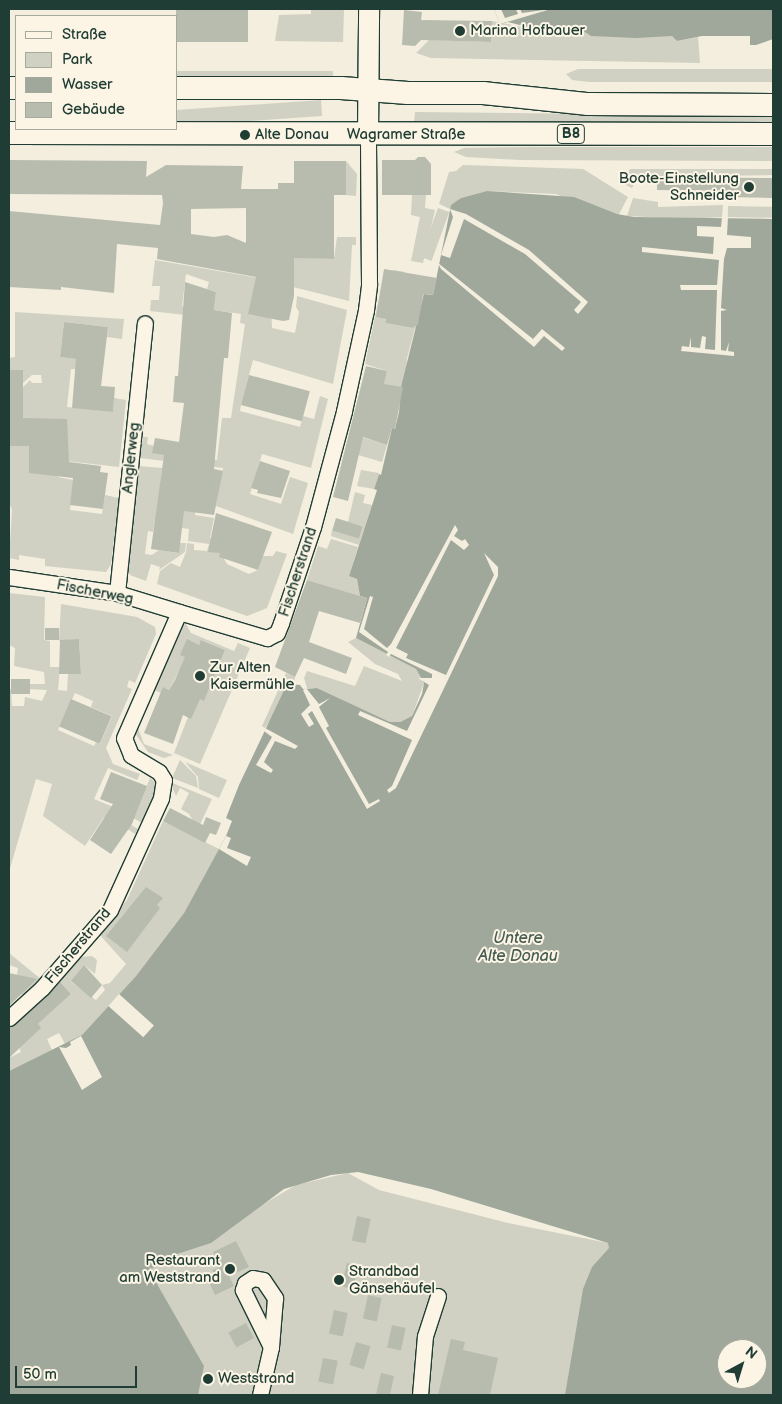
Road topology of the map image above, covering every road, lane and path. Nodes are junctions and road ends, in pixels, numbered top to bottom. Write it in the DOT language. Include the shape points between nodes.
graph roads {
  1 [pos="369,9"];
  2 [pos="178,88"];
  3 [pos="368,89"];
  4 [pos="773,104"];
  5 [pos="9,133"];
  6 [pos="773,134"];
  7 [pos="368,136"];
  8 [pos="145,323"];
  9 [pos="9,577"];
  10 [pos="116,593"];
  11 [pos="179,612"];
  12 [pos="9,1018"];
  13 [pos="438,1296"];
  14 [pos="271,1347"];
  15 [pos="260,1395"];
  16 [pos="420,1395"];
  1 -- 3 [label="main road"];
  2 -- 3 [label="main road, B8"];
  3 -- 4 [label="main road, B8" via="483,93 588,104"];
  3 -- 7 [label="main road"];
  5 -- 7 [label="main road, Wagramer Straße / B8"];
  6 -- 7 [label="main road, Wagramer Straße / B8"];
  7 -- 11 [label="street, Fischerstrand" via="369,284 366,310 344,411 313,527 281,623 277,633 267,638"];
  8 -- 10 [label="street, Anglerweg"];
  9 -- 10 [label="street, Fischerweg"];
  10 -- 11 [label="street, Fischerweg"];
  11 -- 12 [label="street, Fischerstrand" via="124,738 131,754 159,772 164,780 161,798 110,910 42,988"];
  13 -- 16 [label="street" via="425,1336"];
  14 -- 15 [label="street"];
}
